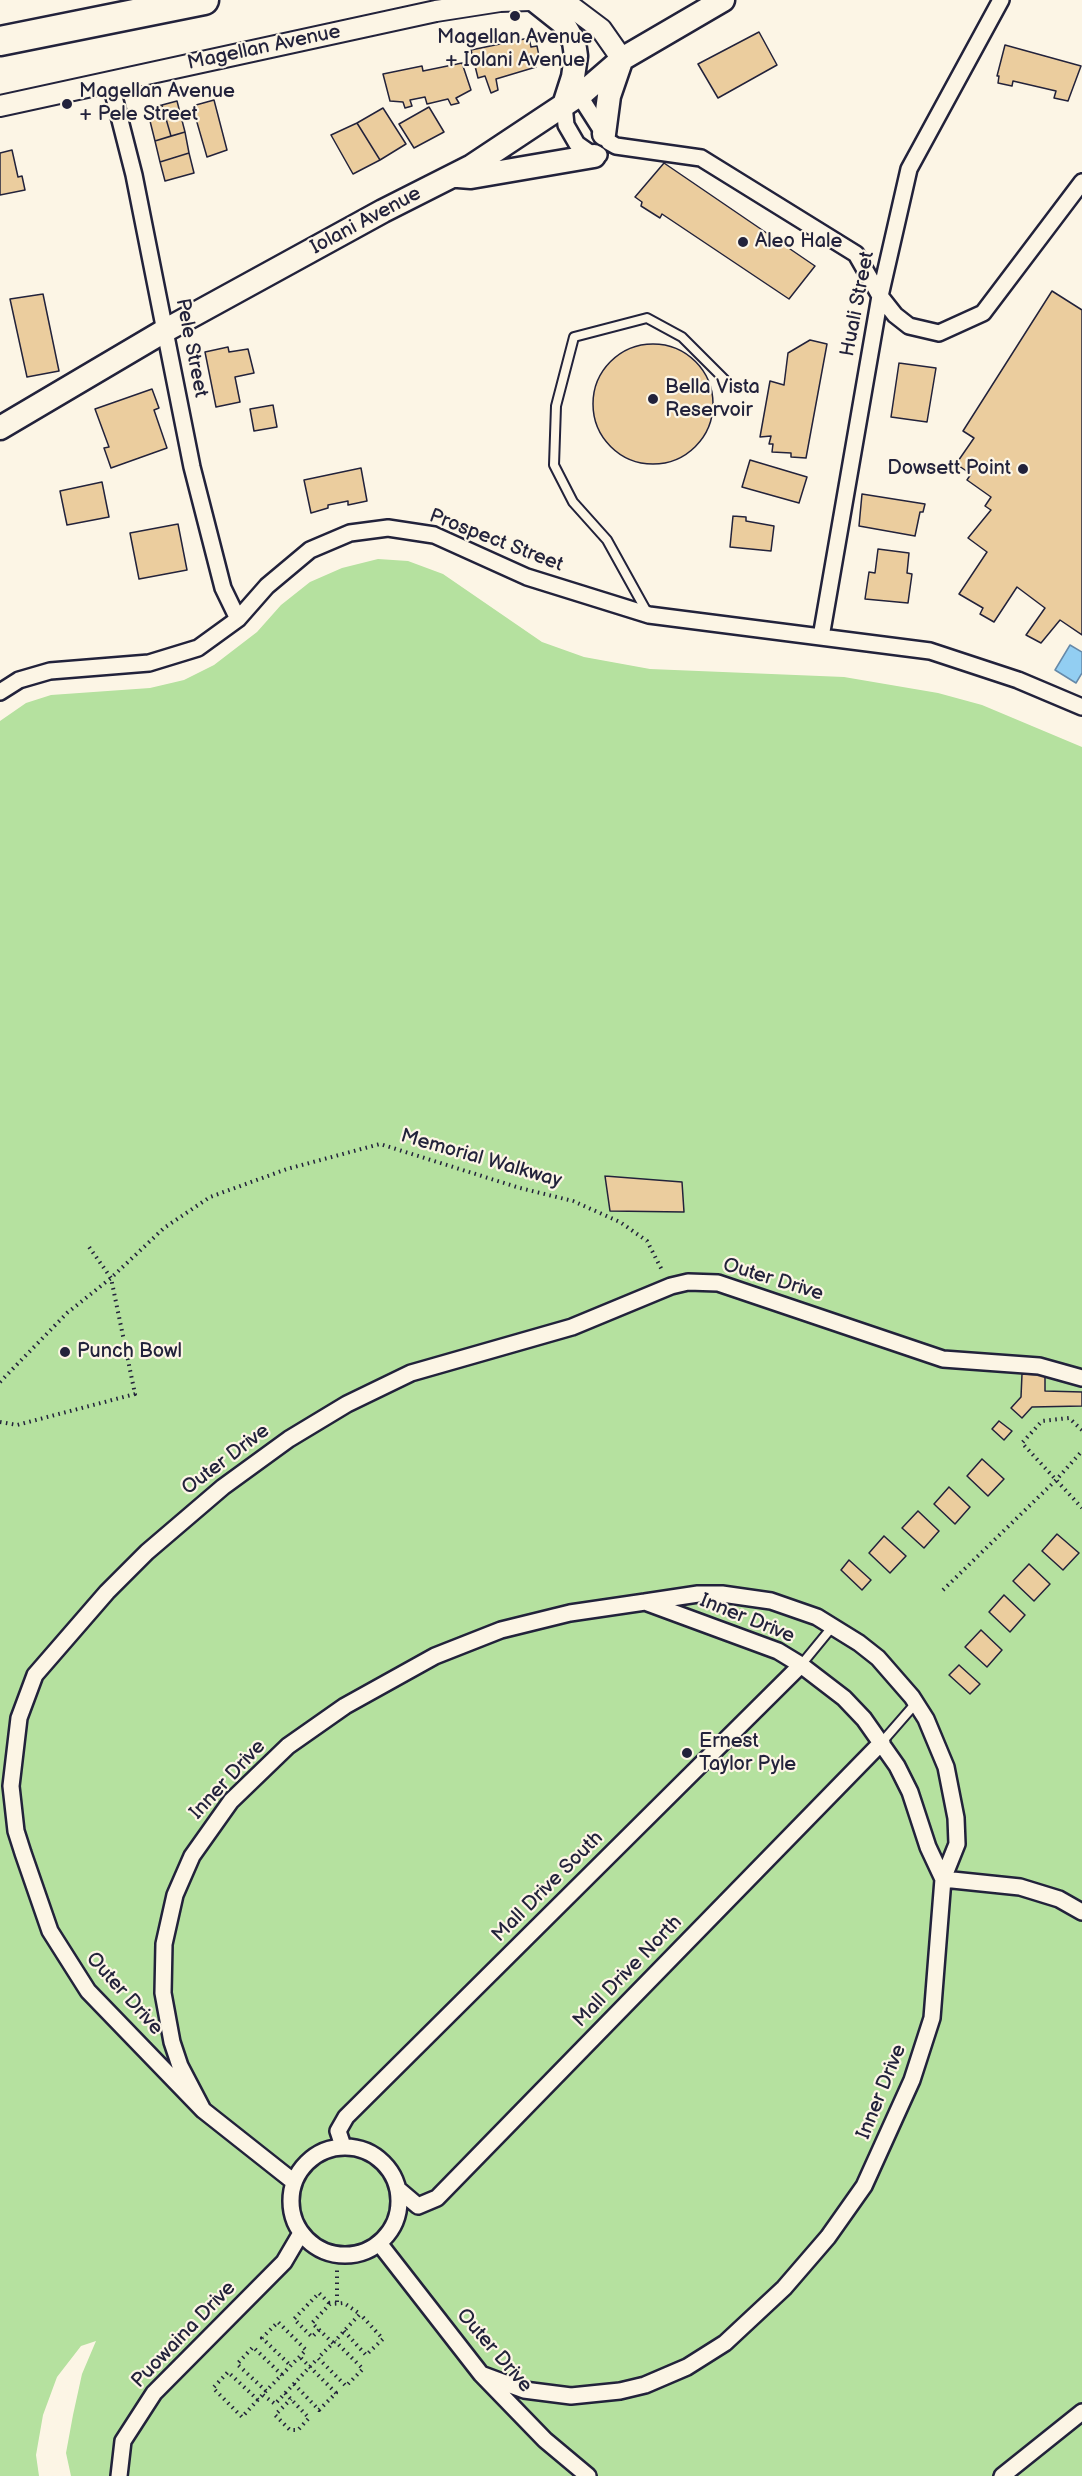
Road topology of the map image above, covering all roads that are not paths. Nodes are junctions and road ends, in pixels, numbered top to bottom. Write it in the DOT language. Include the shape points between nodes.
graph roads {
  1 [pos="204,0"];
  2 [pos="534,0"];
  3 [pos="723,0"];
  4 [pos="1001,0"];
  5 [pos="0,41"];
  6 [pos="622,59"];
  7 [pos="110,81"];
  8 [pos="572,100"];
  9 [pos="0,106"];
  10 [pos="604,134"];
  11 [pos="638,148"];
  12 [pos="594,156"];
  13 [pos="454,175"];
  14 [pos="1082,182"];
  15 [pos="880,296"];
  16 [pos="166,330"];
  17 [pos="725,380"];
  18 [pos="0,428"];
  19 [pos="649,615"];
  20 [pos="238,619"];
  21 [pos="821,637"];
  22 [pos="0,692"];
  23 [pos="1082,707"];
  24 [pos="1082,1378"];
  25 [pos="645,1602"];
  26 [pos="833,1626"];
  27 [pos="801,1665"];
  28 [pos="916,1703"];
  29 [pos="882,1742"];
  30 [pos="5,1787"];
  31 [pos="943,1879"];
  32 [pos="1082,1912"];
  33 [pos="203,2110"];
  34 [pos="343,2146"];
  35 [pos="294,2182"];
  36 [pos="398,2189"];
  37 [pos="301,2233"];
  38 [pos="379,2243"];
  39 [pos="481,2374"];
  40 [pos="1082,2412"];
  41 [pos="119,2476"];
  42 [pos="588,2476"];
  43 [pos="1002,2476"];
  1 -- 5 [label="highway"];
  2 -- 6 [label="street, Magellan Avenue" via="560,2 573,8 601,29"];
  2 -- 7 [label="street, Magellan Avenue" via="436,11"];
  2 -- 8 [label="main road" via="563,23 574,42"];
  3 -- 6 [label="main road, Iolani Avenue"];
  4 -- 15 [label="street, Huali Street" via="909,169"];
  6 -- 8 [label="main road, Iolani Avenue"];
  6 -- 10 [label="main road" via="609,96"];
  7 -- 9 [label="street, Magellan Avenue"];
  7 -- 16 [label="street, Pele Street"];
  8 -- 10 [label="street"];
  8 -- 12 [label="street" via="566,125 576,144"];
  8 -- 13 [label="main road, Iolani Avenue"];
  10 -- 11 [label="street" via="616,146"];
  11 -- 12 [label="street"];
  11 -- 15 [label="street" via="701,158 805,220 856,254"];
  12 -- 13 [label="main road" via="471,177"];
  13 -- 16 [label="main road, Iolani Avenue"];
  14 -- 15 [label="street" via="983,313 939,333 909,326"];
  15 -- 21 [label="street, Huali Street"];
  16 -- 18 [label="main road, Iolani Avenue"];
  16 -- 20 [label="street, Pele Street" via="192,467 223,588"];
  17 -- 19 [label="lane" via="682,337 647,318 574,337 556,406 554,465 573,502 607,540"];
  19 -- 20 [label="street, Prospect Street" via="527,578 434,535 388,528 350,532 310,550 267,586"];
  19 -- 21 [label="street, Prospect Street"];
  20 -- 22 [label="street, Prospect Street" via="198,648 149,663 50,671 19,680"];
  21 -- 23 [label="street, Prospect Street" via="930,651 1018,680"];
  24 -- 30 [label="street, Outer Drive" via="1039,1366 943,1359 718,1283 688,1282 572,1327 396,1378 320,1419 224,1487 147,1552 107,1592 35,1676 19,1719"];
  25 -- 26 [label="street" via="698,1594 747,1596 794,1608"];
  25 -- 27 [label="street, Inner Drive" via="754,1640"];
  25 -- 33 [label="street, Inner Drive" via="523,1624 435,1656 381,1684 309,1731 267,1764 231,1801 203,1838 183,1875 164,1944 163,1994 170,2034 180,2066"];
  26 -- 27 [label="lane"];
  26 -- 28 [label="street" via="878,1658"];
  27 -- 29 [label="street, Inner Drive" via="844,1698"];
  27 -- 34 [label="street, Mall Drive South" via="346,2117 338,2131"];
  28 -- 29 [label="lane"];
  28 -- 31 [label="street" via="937,1743 952,1792 957,1844"];
  29 -- 31 [label="street, Inner Drive" via="910,1792"];
  29 -- 36 [label="street, Mall Drive North" via="437,2198 418,2206"];
  30 -- 33 [label="street, Outer Drive" via="42,1913 59,1948 88,1991"];
  31 -- 32 [label="street" via="1030,1889"];
  31 -- 39 [label="street, Inner Drive" via="932,2018 912,2080 864,2186 828,2237 784,2288 725,2343 687,2367 645,2385 612,2393 571,2396 524,2390"];
  33 -- 35 [label="street, Outer Drive"];
  34 -- 35 [label="street" via="313,2156"];
  34 -- 36 [label="street" via="365,2150 384,2163"];
  35 -- 37 [label="street" via="291,2208"];
  36 -- 38 [label="street" via="396,2219"];
  37 -- 38 [label="street" via="317,2248 338,2255 352,2255"];
  37 -- 41 [label="street, Puowaina Drive" via="284,2262 154,2392 123,2441"];
  38 -- 39 [label="street, Outer Drive"];
  39 -- 42 [label="street, Outer Drive" via="545,2440"];
  40 -- 43 [label="street"];
}
